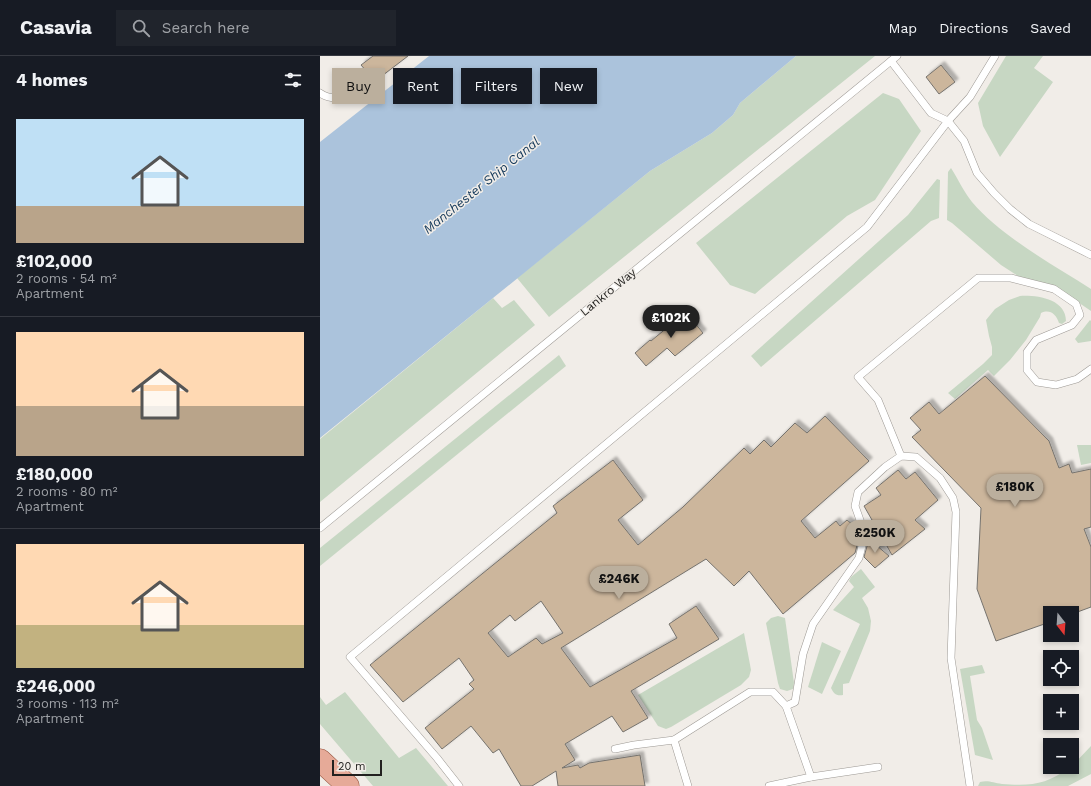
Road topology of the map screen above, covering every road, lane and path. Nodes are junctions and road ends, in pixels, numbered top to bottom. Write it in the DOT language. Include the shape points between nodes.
graph roads {
  1 [pos="897,56"];
  2 [pos="995,56"];
  3 [pos="890,61"];
  4 [pos="320,93"];
  5 [pos="332,97"];
  6 [pos="948,121"];
  7 [pos="1091,255"];
  8 [pos="1091,369"];
  9 [pos="901,456"];
  10 [pos="320,528"];
  11 [pos="786,706"];
  12 [pos="674,740"];
  13 [pos="615,749"];
  14 [pos="320,760"];
  15 [pos="878,767"];
  16 [pos="811,777"];
  17 [pos="348,786"];
  18 [pos="460,786"];
  19 [pos="688,786"];
  20 [pos="769,786"];
  21 [pos="970,786"];
  1 -- 3 [label="lane, Lankro Way"];
  2 -- 6 [label="lane" via="970,97"];
  3 -- 6 [label="lane" via="931,113"];
  3 -- 10 [label="lane, Lankro Way"];
  4 -- 5 [label="lane"];
  6 -- 7 [label="lane" via="964,141 977,173 1010,209 1029,224"];
  6 -- 18 [label="lane" via="867,227 350,657"];
  8 -- 9 [label="lane" via="1077,379 1056,386 1037,382 1027,370 1027,352 1036,340 1072,325 1080,315 1076,304 1054,289 1011,278 978,278 858,377 878,400"];
  9 -- 11 [label="lane" via="858,492 855,506 865,534 858,558 813,624 803,654 795,702"];
  9 -- 21 [label="lane" via="916,457 940,478 953,498 956,512 951,658"];
  11 -- 12 [label="lane" via="773,692 750,692"];
  11 -- 16 [label="lane"];
  12 -- 13 [label="lane"];
  12 -- 19 [label="lane"];
  14 -- 17 [label="main road"];
  15 -- 16 [label="lane"];
  16 -- 20 [label="lane"];
}
